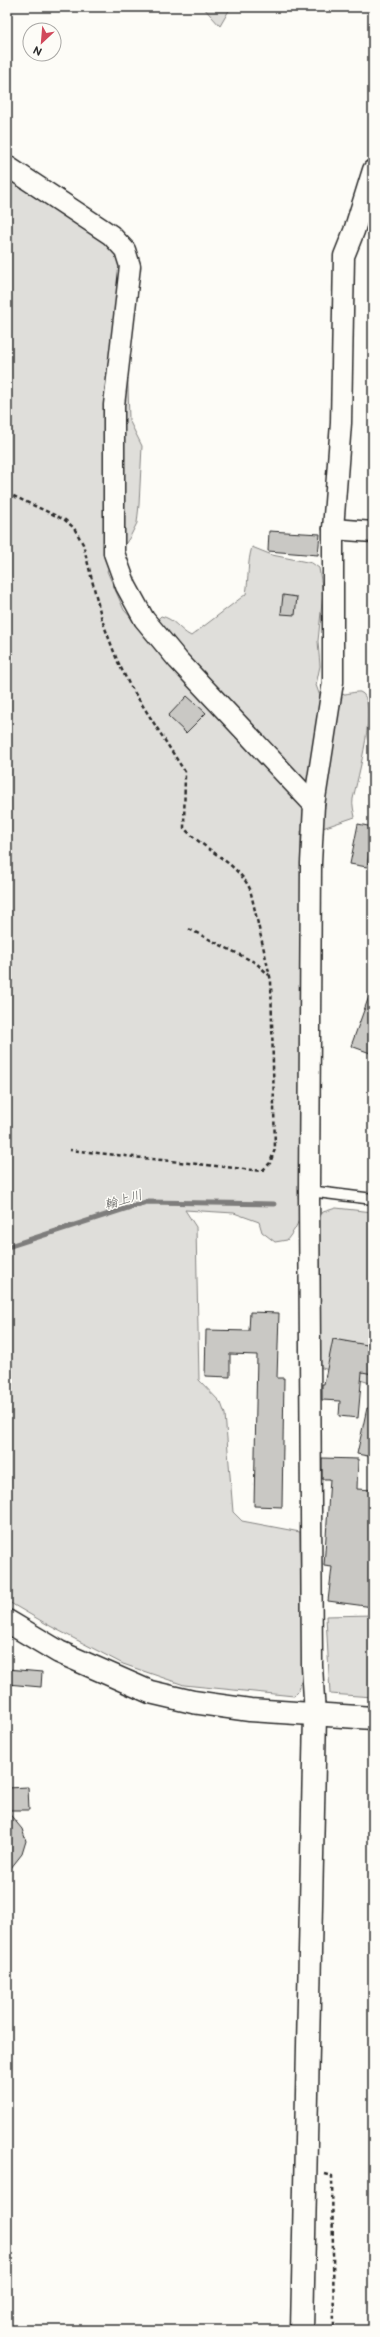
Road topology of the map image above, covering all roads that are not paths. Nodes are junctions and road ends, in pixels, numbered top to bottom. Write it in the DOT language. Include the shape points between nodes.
graph roads {
  1 [pos="7,166"];
  2 [pos="373,170"];
  3 [pos="333,529"];
  4 [pos="373,532"];
  5 [pos="314,805"];
  6 [pos="309,1192"];
  7 [pos="373,1199"];
  8 [pos="7,1621"];
  9 [pos="315,1715"];
  10 [pos="373,1718"];
  11 [pos="302,2330"];
  1 -- 5 [label="street" via="111,235 125,250 130,266 114,405 112,480 114,553 126,586 144,619 178,660"];
  2 -- 3 [label="street" via="344,256 341,423"];
  3 -- 4 [label="street"];
  3 -- 5 [label="street" via="333,682"];
  5 -- 6 [label="street" via="310,863"];
  6 -- 7 [label="lane"];
  6 -- 9 [label="street" via="312,1650"];
  8 -- 9 [label="street" via="59,1652 150,1692 193,1702 250,1710"];
  9 -- 10 [label="street"];
  9 -- 11 [label="street"];
}
